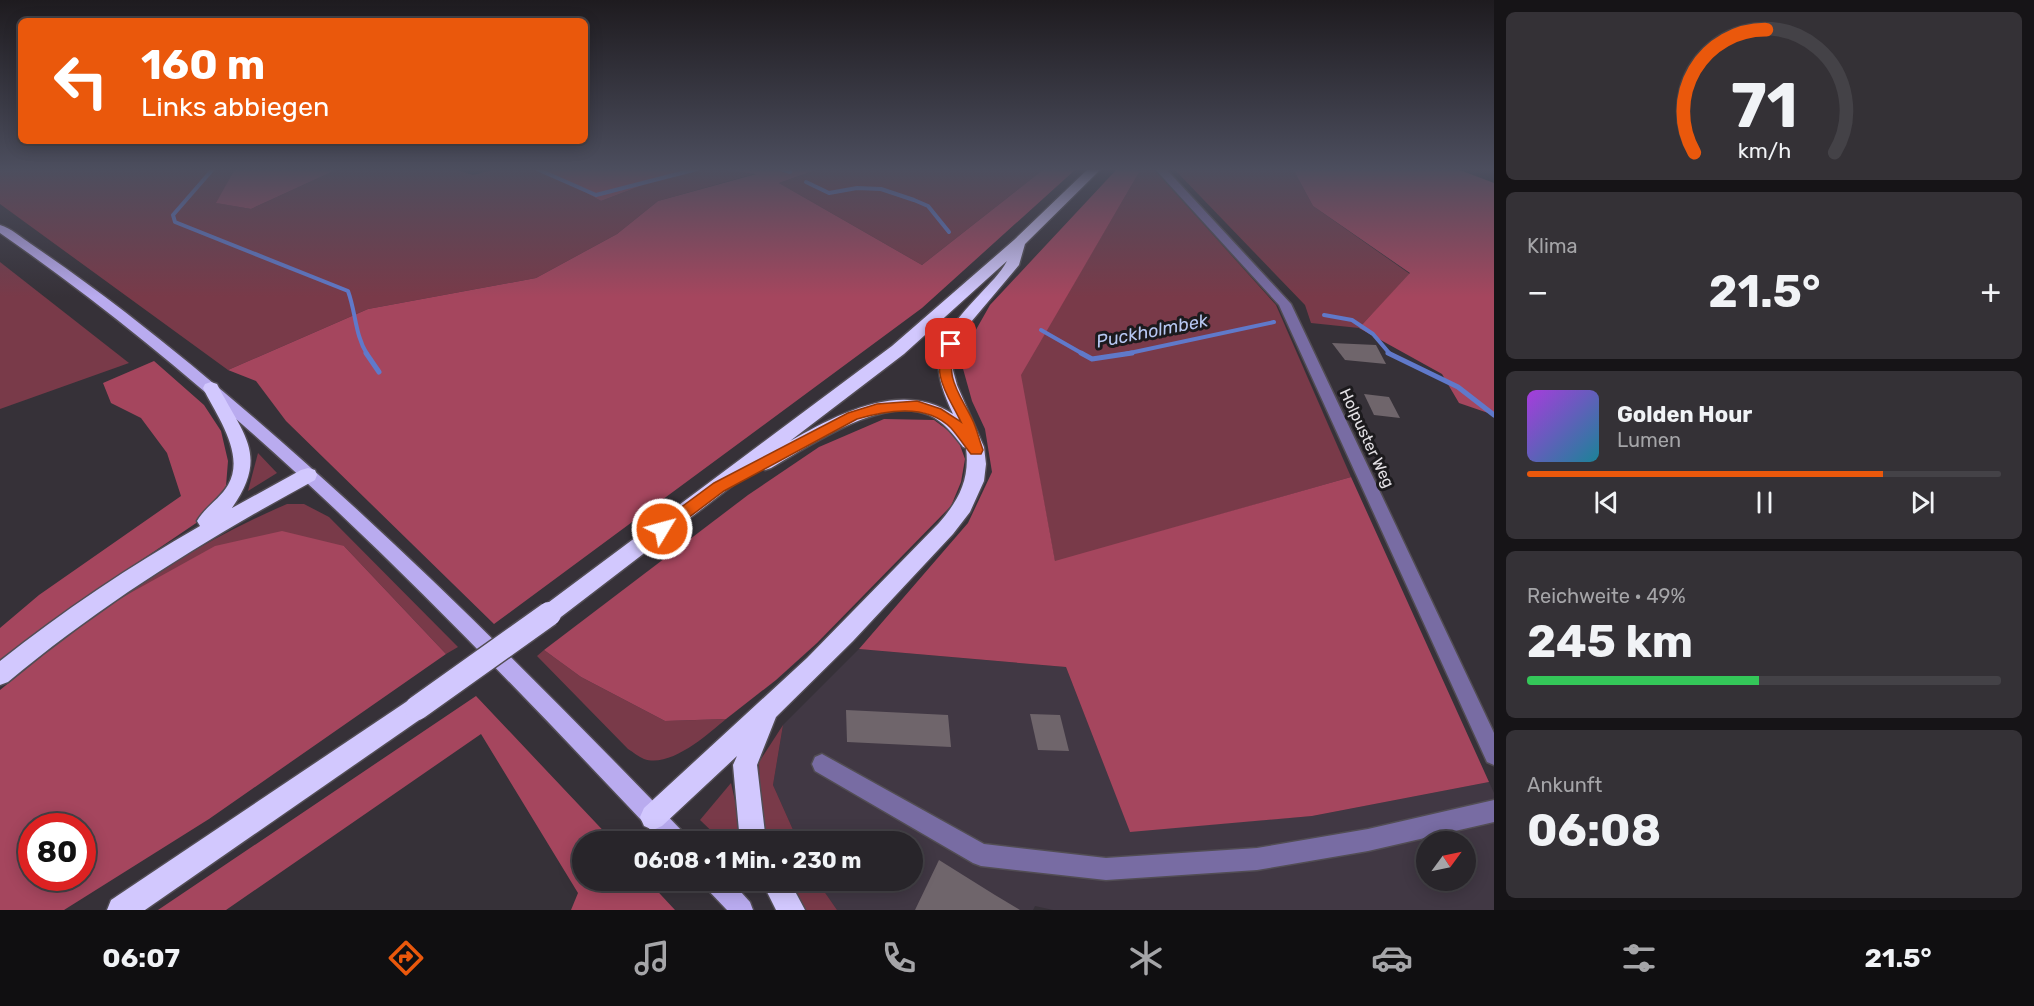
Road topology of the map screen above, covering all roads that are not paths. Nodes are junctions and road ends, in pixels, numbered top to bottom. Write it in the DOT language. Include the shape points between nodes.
graph roads {
  1 [pos="1051,211"];
  2 [pos="1199,211"];
  3 [pos="0,228"];
  4 [pos="1019,243"];
  5 [pos="211,388"];
  6 [pos="976,450"];
  7 [pos="308,475"];
  8 [pos="719,487"];
  9 [pos="186,543"];
  10 [pos="0,675"];
  11 [pos="768,710"];
  12 [pos="1494,755"];
  13 [pos="822,764"];
  14 [pos="1494,811"];
  15 [pos="653,817"];
  16 [pos="666,831"];
  17 [pos="752,831"];
  18 [pos="724,891"];
  19 [pos="780,891"];
  20 [pos="121,910"];
  21 [pos="742,910"];
  22 [pos="790,910"];
  1 -- 4 [label="highway"];
  2 -- 12 [label="street, Holpuster Weg" via="1285,304"];
  3 -- 5 [label="main road" via="78,281"];
  4 -- 6 [label="highway" via="1013,264 956,332 946,356 944,370 949,387"];
  4 -- 8 [label="highway" via="898,350"];
  5 -- 7 [label="main road"];
  5 -- 9 [label="highway" via="244,457 241,483 226,505"];
  6 -- 8 [label="highway" via="954,423 936,412 917,406 888,407 853,416"];
  6 -- 11 [label="highway" via="976,478 956,518"];
  7 -- 9 [label="highway"];
  7 -- 15 [label="main road" via="475,635"];
  8 -- 20 [label="highway, bridge" via="417,708"];
  9 -- 10 [label="highway" via="90,605"];
  11 -- 15 [label="highway"];
  11 -- 17 [label="highway" via="745,765"];
  13 -- 14 [label="street" via="981,855 1106,869 1257,859 1368,840"];
  15 -- 16 [label="main road"];
  18 -- 21 [label="main road"];
  19 -- 22 [label="highway"];
}
